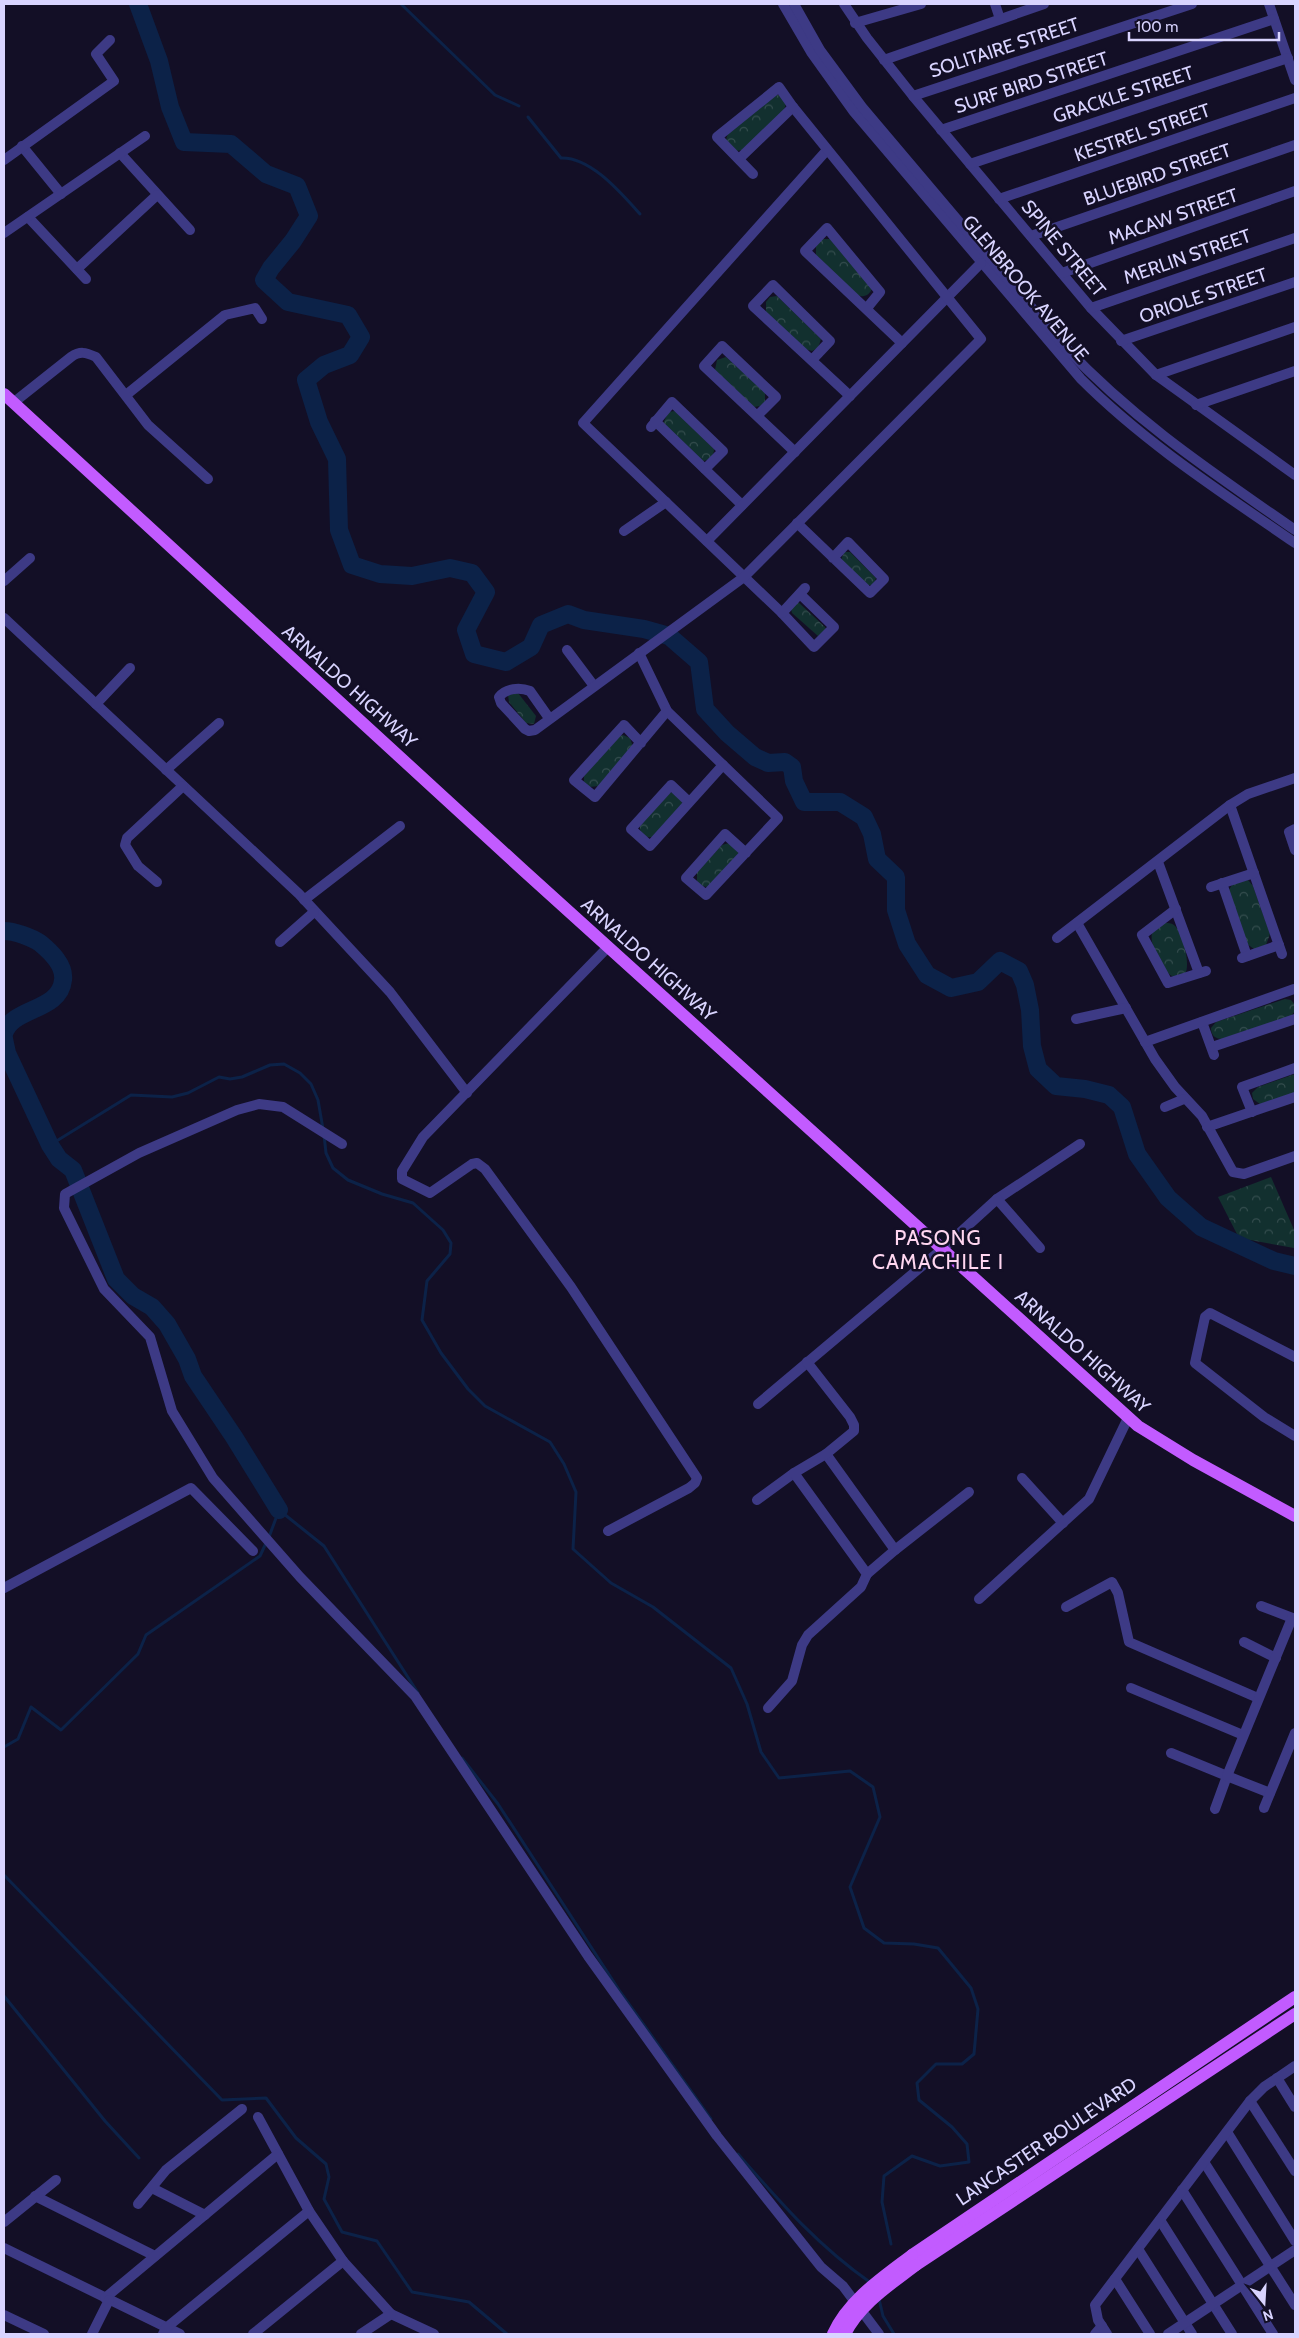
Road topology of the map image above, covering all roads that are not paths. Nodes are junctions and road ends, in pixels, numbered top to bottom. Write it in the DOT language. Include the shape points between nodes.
graph roads {
  1 [pos="783,4"];
  2 [pos="794,4"];
  3 [pos="844,4"];
  4 [pos="921,4"];
  5 [pos="995,4"];
  6 [pos="1043,4"];
  7 [pos="1192,4"];
  8 [pos="1269,4"];
  9 [pos="1000,19"];
  10 [pos="1274,19"];
  11 [pos="856,23"];
  12 [pos="110,40"];
  13 [pos="1288,58"];
  14 [pos="884,60"];
  15 [pos="1295,80"];
  16 [pos="913,96"];
  17 [pos="1295,98"];
  18 [pos="793,107"];
  19 [pos="941,130"];
  20 [pos="145,136"];
  21 [pos="1295,145"];
  22 [pos="22,146"];
  23 [pos="827,150"];
  24 [pos="120,152"];
  25 [pos="739,159"];
  26 [pos="4,160"];
  27 [pos="970,164"];
  28 [pos="753,174"];
  29 [pos="1295,191"];
  30 [pos="61,194"];
  31 [pos="157,195"];
  32 [pos="999,199"];
  33 [pos="28,217"];
  34 [pos="190,230"];
  35 [pos="4,233"];
  36 [pos="1030,236"];
  37 [pos="1295,238"];
  38 [pos="981,263"];
  39 [pos="77,269"];
  40 [pos="1062,273"];
  41 [pos="86,279"];
  42 [pos="1295,282"];
  43 [pos="948,298"];
  44 [pos="867,308"];
  45 [pos="1091,308"];
  46 [pos="262,319"];
  47 [pos="1295,327"];
  48 [pos="1122,341"];
  49 [pos="902,343"];
  50 [pos="812,360"];
  51 [pos="1295,371"];
  52 [pos="1156,374"];
  53 [pos="126,395"];
  54 [pos="850,396"];
  55 [pos="7,399"];
  56 [pos="1196,405"];
  57 [pos="757,416"];
  58 [pos="795,452"];
  59 [pos="705,469"];
  60 [pos="1295,475"];
  61 [pos="208,479"];
  62 [pos="666,502"];
  63 [pos="742,505"];
  64 [pos="797,523"];
  65 [pos="1295,530"];
  66 [pos="624,531"];
  67 [pos="707,541"];
  68 [pos="1295,543"];
  69 [pos="30,558"];
  70 [pos="833,558"];
  71 [pos="744,576"];
  72 [pos="4,581"];
  73 [pos="782,613"];
  74 [pos="4,618"];
  75 [pos="568,650"];
  76 [pos="639,653"];
  77 [pos="130,668"];
  78 [pos="594,686"];
  79 [pos="96,704"];
  80 [pos="668,711"];
  81 [pos="549,718"];
  82 [pos="219,722"];
  83 [pos="641,743"];
  84 [pos="723,764"];
  85 [pos="166,770"];
  86 [pos="1295,778"];
  87 [pos="183,786"];
  88 [pos="689,802"];
  89 [pos="1230,805"];
  90 [pos="400,826"];
  91 [pos="1295,830"];
  92 [pos="1295,850"];
  93 [pos="746,853"];
  94 [pos="1158,862"];
  95 [pos="1254,873"];
  96 [pos="157,882"];
  97 [pos="304,900"];
  98 [pos="1176,909"];
  99 [pos="314,912"];
  100 [pos="1077,923"];
  101 [pos="1057,938"];
  102 [pos="280,942"];
  103 [pos="608,947"];
  104 [pos="1294,988"];
  105 [pos="1126,1008"];
  106 [pos="1076,1019"];
  107 [pos="1295,1019"];
  108 [pos="1202,1022"];
  109 [pos="1145,1042"];
  110 [pos="1295,1068"];
  111 [pos="467,1093"];
  112 [pos="1295,1097"];
  113 [pos="1184,1099"];
  114 [pos="1165,1107"];
  115 [pos="1252,1112"];
  116 [pos="1207,1127"];
  117 [pos="342,1144"];
  118 [pos="1080,1144"];
  119 [pos="1295,1156"];
  120 [pos="997,1199"];
  121 [pos="1040,1248"];
  122 [pos="941,1250"];
  123 [pos="1295,1358"];
  124 [pos="807,1362"];
  125 [pos="758,1404"];
  126 [pos="1133,1422"];
  127 [pos="1295,1436"];
  128 [pos="826,1454"];
  129 [pos="794,1474"];
  130 [pos="1022,1478"];
  131 [pos="969,1492"];
  132 [pos="757,1500"];
  133 [pos="1295,1514"];
  134 [pos="1063,1522"];
  135 [pos="608,1531"];
  136 [pos="895,1550"];
  137 [pos="253,1551"];
  138 [pos="866,1574"];
  139 [pos="4,1588"];
  140 [pos="979,1599"];
  141 [pos="1261,1606"];
  142 [pos="1066,1607"];
  143 [pos="1294,1619"];
  144 [pos="1244,1642"];
  145 [pos="1276,1658"];
  146 [pos="1131,1688"];
  147 [pos="1258,1698"];
  148 [pos="768,1708"];
  149 [pos="1295,1733"];
  150 [pos="1243,1735"];
  151 [pos="1171,1754"];
  152 [pos="1227,1776"];
  153 [pos="1270,1793"];
  154 [pos="1264,1808"];
  155 [pos="1215,1810"];
  156 [pos="1295,1997"];
  157 [pos="1295,2014"];
  158 [pos="1295,2066"];
  159 [pos="1277,2078"];
  160 [pos="1250,2101"];
  161 [pos="1295,2107"];
  162 [pos="242,2109"];
  163 [pos="258,2117"];
  164 [pos="1227,2132"];
  165 [pos="278,2154"];
  166 [pos="1204,2162"];
  167 [pos="1295,2171"];
  168 [pos="56,2180"];
  169 [pos="152,2188"];
  170 [pos="1182,2190"];
  171 [pos="35,2196"];
  172 [pos="138,2204"];
  173 [pos="309,2211"];
  174 [pos="205,2215"];
  175 [pos="1160,2220"];
  176 [pos="4,2222"];
  177 [pos="1295,2241"];
  178 [pos="4,2248"];
  179 [pos="1138,2249"];
  180 [pos="1295,2250"];
  181 [pos="155,2256"];
  182 [pos="914,2260"];
  183 [pos="343,2261"];
  184 [pos="1271,2266"];
  185 [pos="1115,2279"];
  186 [pos="1243,2285"];
  187 [pos="107,2299"];
  188 [pos="1214,2304"];
  189 [pos="1295,2305"];
  190 [pos="391,2314"];
  191 [pos="4,2315"];
  192 [pos="1186,2323"];
  193 [pos="165,2331"];
  194 [pos="1101,2332"];
  195 [pos="44,2334"];
  196 [pos="92,2334"];
  197 [pos="180,2334"];
  198 [pos="253,2334"];
  199 [pos="361,2334"];
  200 [pos="434,2334"];
  201 [pos="833,2334"];
  202 [pos="845,2334"];
  203 [pos="879,2334"];
  204 [pos="1150,2334"];
  205 [pos="1168,2334"];
  206 [pos="1192,2334"];
  207 [pos="1232,2334"];
  208 [pos="1273,2334"];
  1 -- 38 [label="street, GLENBROOK AVENUE" via="811,52 854,112"];
  2 -- 65 [label="street, GLENBROOK AVENUE" via="820,50 862,107 1088,371 1175,446"];
  3 -- 11 [label="street, SPINE STREET"];
  4 -- 11 [label="street"];
  5 -- 9 [label="street"];
  6 -- 9 [label="street"];
  7 -- 16 [label="street, SOLITAIRE STREET"];
  8 -- 10 [label="street"];
  9 -- 14 [label="street"];
  10 -- 13 [label="street"];
  10 -- 19 [label="street, SURF BIRD STREET"];
  11 -- 14 [label="street, SPINE STREET"];
  12 -- 22 [label="street" via="96,54 114,81"];
  13 -- 15 [label="street"];
  13 -- 27 [label="street, GRACKLE STREET"];
  14 -- 16 [label="street, SPINE STREET"];
  16 -- 19 [label="street, SPINE STREET"];
  17 -- 32 [label="street, KESTREL STREET"];
  18 -- 23 [label="street"];
  18 -- 25 [label="street"];
  18 -- 25 [label="street" via="778,87 717,137"];
  19 -- 27 [label="street, SPINE STREET"];
  20 -- 24 [label="street"];
  21 -- 36 [label="street, BLUEBIRD STREET"];
  22 -- 26 [label="street"];
  22 -- 30 [label="street"];
  23 -- 43 [label="street"];
  23 -- 62 [label="street" via="583,423"];
  24 -- 30 [label="street"];
  24 -- 31 [label="street"];
  25 -- 28 [label="street"];
  27 -- 32 [label="street, SPINE STREET"];
  29 -- 40 [label="street, MACAW STREET"];
  30 -- 33 [label="street"];
  31 -- 34 [label="street"];
  31 -- 39 [label="street"];
  32 -- 36 [label="street, SPINE STREET"];
  33 -- 35 [label="street"];
  33 -- 39 [label="street"];
  36 -- 40 [label="street, SPINE STREET"];
  37 -- 45 [label="street, MERLIN STREET"];
  38 -- 43 [label="street"];
  38 -- 68 [label="street, GLENBROOK AVENUE" via="1056,352 1122,418 1175,460"];
  39 -- 41 [label="street"];
  40 -- 45 [label="street, SPINE STREET"];
  42 -- 48 [label="street, ORIOLE STREET"];
  43 -- 49 [label="street"];
  43 -- 64 [label="street" via="981,338"];
  44 -- 44 [label="street" via="880,292 827,228 805,251"];
  44 -- 49 [label="street"];
  45 -- 48 [label="street, SPINE STREET"];
  46 -- 53 [label="street" via="255,308 225,315"];
  47 -- 52 [label="street"];
  48 -- 52 [label="street, SPINE STREET"];
  49 -- 54 [label="street"];
  50 -- 50 [label="street" via="753,306 773,285 830,341"];
  50 -- 54 [label="street"];
  51 -- 56 [label="street"];
  52 -- 56 [label="street, SPINE STREET"];
  53 -- 55 [label="street" via="96,357 85,352 70,357"];
  53 -- 61 [label="street" via="148,425"];
  54 -- 58 [label="street"];
  55 -- 103 [label="main road, ARNALDO HIGHWAY"];
  56 -- 60 [label="street, SPINE STREET"];
  57 -- 57 [label="street" via="704,366 722,346 776,397"];
  57 -- 58 [label="street"];
  58 -- 63 [label="street"];
  59 -- 59 [label="street" via="653,424 672,402 723,451"];
  59 -- 63 [label="street"];
  62 -- 66 [label="street"];
  62 -- 67 [label="street"];
  63 -- 67 [label="street"];
  64 -- 70 [label="street"];
  64 -- 71 [label="street"];
  67 -- 71 [label="street"];
  69 -- 72 [label="street"];
  70 -- 70 [label="street" via="870,593 884,579 848,542"];
  71 -- 73 [label="street"];
  71 -- 76 [label="street"];
  73 -- 73 [label="street" via="814,647 834,627 802,591"];
  74 -- 79 [label="street"];
  75 -- 78 [label="street"];
  76 -- 78 [label="street"];
  76 -- 80 [label="street"];
  77 -- 79 [label="street"];
  78 -- 81 [label="street"];
  79 -- 85 [label="street"];
  80 -- 83 [label="street"];
  80 -- 84 [label="street"];
  81 -- 81 [label="street" via="530,691 518,688 499,697 525,729 535,730"];
  82 -- 85 [label="street"];
  83 -- 83 [label="street" via="624,725 574,780 595,797"];
  84 -- 88 [label="street"];
  84 -- 93 [label="street" via="778,818"];
  85 -- 87 [label="street"];
  86 -- 89 [label="street" via="1248,794"];
  87 -- 96 [label="street" via="127,838 125,845 138,866"];
  87 -- 97 [label="street"];
  88 -- 88 [label="street" via="650,846 631,829 672,785"];
  89 -- 94 [label="street"];
  89 -- 95 [label="street"];
  90 -- 97 [label="street"];
  91 -- 92 [label="street" via="1289,832"];
  93 -- 93 [label="street" via="706,895 686,878 725,834"];
  94 -- 98 [label="street"];
  94 -- 100 [label="street"];
  95 -- 95 [label="street" via="1216,885 1244,957 1280,949"];
  97 -- 99 [label="street"];
  98 -- 98 [label="street" via="1202,972 1168,983 1142,935"];
  99 -- 102 [label="street"];
  99 -- 111 [label="street" via="390,992"];
  100 -- 101 [label="street"];
  100 -- 105 [label="street"];
  103 -- 111 [label="street"];
  103 -- 122 [label="main road, ARNALDO HIGHWAY"];
  104 -- 108 [label="street"];
  105 -- 106 [label="street"];
  105 -- 109 [label="street"];
  107 -- 108 [label="street" via="1213,1051"];
  108 -- 109 [label="street"];
  109 -- 113 [label="street"];
  110 -- 115 [label="street" via="1242,1087"];
  111 -- 135 [label="street" via="423,1137 402,1171 402,1178 430,1193 472,1164 477,1163 485,1169 571,1287 697,1478 689,1488"];
  112 -- 115 [label="street"];
  113 -- 114 [label="street"];
  113 -- 116 [label="street" via="1202,1116"];
  115 -- 116 [label="street"];
  116 -- 119 [label="street" via="1233,1172 1244,1174"];
  117 -- 203 [label="street" via="283,1107 259,1104 237,1110 102,1172 65,1194 64,1208 104,1289 150,1337 172,1410 213,1478 271,1545 415,1696 588,1956 717,2136 822,2267 843,2286"];
  118 -- 120 [label="street"];
  120 -- 121 [label="street"];
  120 -- 122 [label="street"];
  122 -- 124 [label="street"];
  122 -- 126 [label="main road, ARNALDO HIGHWAY"];
  123 -- 127 [label="street" via="1210,1313 1195,1363 1264,1417"];
  124 -- 125 [label="street"];
  124 -- 128 [label="street" via="854,1425 849,1437"];
  126 -- 133 [label="main road, ARNALDO HIGHWAY" via="1193,1460"];
  126 -- 134 [label="street" via="1089,1499"];
  128 -- 129 [label="street"];
  128 -- 136 [label="street"];
  129 -- 132 [label="street"];
  129 -- 138 [label="street"];
  130 -- 134 [label="street"];
  131 -- 136 [label="street"];
  134 -- 140 [label="street"];
  136 -- 138 [label="street"];
  137 -- 139 [label="street" via="191,1488"];
  138 -- 148 [label="street" via="862,1587 808,1635 792,1681"];
  141 -- 143 [label="street"];
  142 -- 147 [label="street" via="1112,1582 1118,1593 1129,1642"];
  143 -- 145 [label="street"];
  144 -- 145 [label="street"];
  145 -- 147 [label="street"];
  146 -- 150 [label="street"];
  147 -- 150 [label="street"];
  149 -- 153 [label="street"];
  150 -- 152 [label="street"];
  151 -- 152 [label="street"];
  152 -- 153 [label="street"];
  152 -- 155 [label="street"];
  153 -- 154 [label="street"];
  156 -- 182 [label="main road, LANCASTER BOULEVARD"];
  157 -- 182 [label="main road, LANCASTER BOULEVARD"];
  158 -- 159 [label="street"];
  159 -- 160 [label="street"];
  159 -- 161 [label="street"];
  160 -- 164 [label="street"];
  160 -- 167 [label="street"];
  162 -- 169 [label="street" via="166,2170"];
  163 -- 165 [label="street"];
  164 -- 166 [label="street"];
  164 -- 177 [label="street"];
  165 -- 173 [label="street"];
  165 -- 174 [label="street"];
  166 -- 170 [label="street"];
  166 -- 184 [label="street"];
  168 -- 171 [label="street"];
  169 -- 172 [label="street"];
  169 -- 174 [label="street"];
  170 -- 175 [label="street"];
  170 -- 186 [label="street"];
  171 -- 176 [label="street"];
  171 -- 181 [label="street"];
  173 -- 183 [label="street"];
  173 -- 193 [label="street"];
  174 -- 181 [label="street"];
  175 -- 179 [label="street"];
  175 -- 188 [label="street"];
  178 -- 187 [label="street"];
  179 -- 185 [label="street"];
  179 -- 192 [label="street"];
  180 -- 184 [label="street"];
  181 -- 187 [label="street"];
  182 -- 201 [label="main road, LANCASTER BOULEVARD, bridge" via="878,2281 839,2320"];
  182 -- 202 [label="main road, LANCASTER BOULEVARD, bridge" via="854,2317"];
  183 -- 190 [label="street"];
  183 -- 198 [label="street"];
  184 -- 186 [label="street"];
  184 -- 189 [label="street"];
  185 -- 194 [label="street" via="1095,2305"];
  185 -- 204 [label="street"];
  186 -- 188 [label="street"];
  186 -- 208 [label="street"];
  187 -- 193 [label="street"];
  187 -- 196 [label="street"];
  188 -- 192 [label="street"];
  188 -- 207 [label="street"];
  190 -- 199 [label="street"];
  190 -- 200 [label="street"];
  191 -- 195 [label="street"];
  192 -- 205 [label="street"];
  192 -- 206 [label="street"];
  193 -- 197 [label="street"];
}
